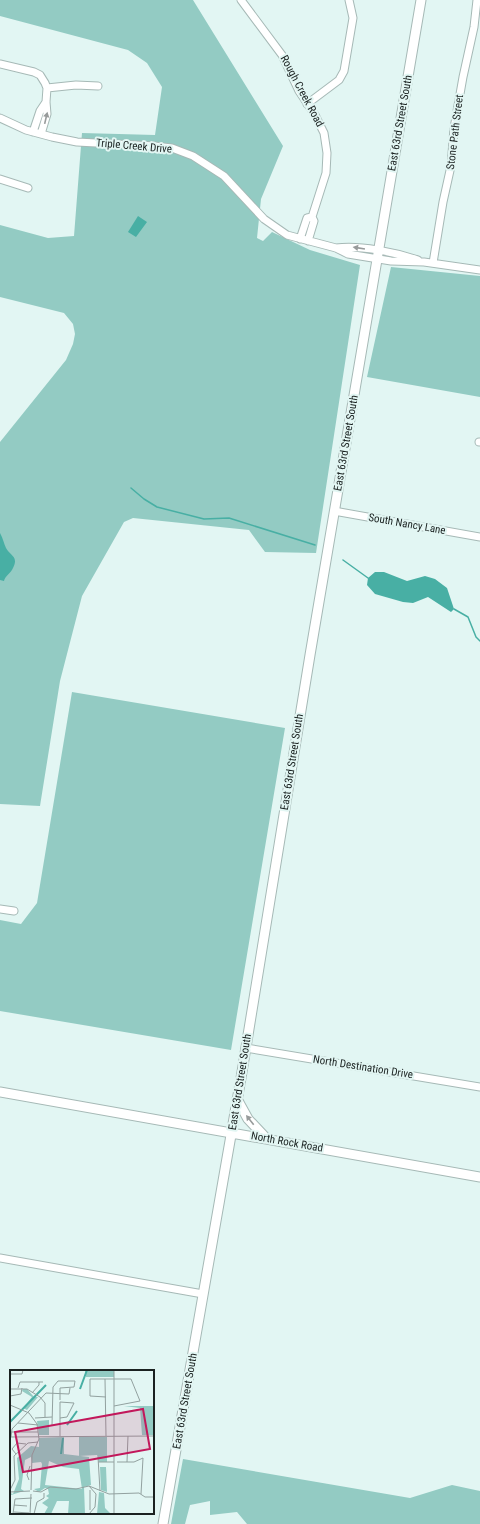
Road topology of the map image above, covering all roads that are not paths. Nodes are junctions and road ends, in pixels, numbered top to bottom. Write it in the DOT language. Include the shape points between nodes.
graph roads {
  1 [pos="241,0"];
  2 [pos="349,0"];
  3 [pos="421,0"];
  4 [pos="477,0"];
  5 [pos="0,64"];
  6 [pos="98,86"];
  7 [pos="47,88"];
  8 [pos="46,102"];
  9 [pos="307,104"];
  10 [pos="0,118"];
  11 [pos="32,132"];
  12 [pos="41,134"];
  13 [pos="0,179"];
  14 [pos="28,188"];
  15 [pos="312,217"];
  16 [pos="300,239"];
  17 [pos="308,241"];
  18 [pos="378,255"];
  19 [pos="433,263"];
  20 [pos="480,270"];
  21 [pos="334,511"];
  22 [pos="480,537"];
  23 [pos="0,909"];
  24 [pos="14,911"];
  25 [pos="246,1048"];
  26 [pos="480,1087"];
  27 [pos="0,1092"];
  28 [pos="237,1099"];
  29 [pos="232,1132"];
  30 [pos="267,1138"];
  31 [pos="480,1177"];
  32 [pos="0,1258"];
  33 [pos="203,1294"];
  34 [pos="164,1524"];
  1 -- 9 [label="street, Rough Creek Road" via="276,45"];
  2 -- 9 [label="street" via="352,18 344,71 340,80"];
  3 -- 18 [label="main road, East 63rd Street South"];
  4 -- 19 [label="street, Stone Path Street" via="454,128 452,166"];
  5 -- 7 [label="street" via="34,72 43,79"];
  6 -- 7 [label="street"];
  7 -- 8 [label="street"];
  8 -- 11 [label="street"];
  12 -- 8 [label="street, one-way" via="48,114"];
  9 -- 15 [label="street, Rough Creek Road" via="321,126 327,153 326,173"];
  10 -- 11 [label="street, Triple Creek Drive"];
  11 -- 12 [label="street, Triple Creek Drive"];
  12 -- 16 [label="street, Triple Creek Drive" via="77,142 172,148 192,156 224,176 264,219 287,235"];
  13 -- 14 [label="street"];
  15 -- 16 [label="street, Rough Creek Road" via="306,219"];
  15 -- 17 [label="street, Rough Creek Road" via="314,221"];
  16 -- 17 [label="street, Triple Creek Drive"];
  17 -- 18 [label="street, Triple Creek Drive" via="336,248 349,246"];
  18 -- 19 [label="street, Triple Creek Drive" via="403,255"];
  18 -- 21 [label="main road, East 63rd Street South"];
  19 -- 20 [label="street, Triple Creek Drive"];
  21 -- 22 [label="street, South Nancy Lane"];
  21 -- 25 [label="main road, East 63rd Street South"];
  23 -- 24 [label="street"];
  25 -- 26 [label="street, North Destination Drive"];
  25 -- 28 [label="main road, East 63rd Street South"];
  27 -- 29 [label="main road, North Rock Road"];
  28 -- 29 [label="main road, East 63rd Street South"];
  30 -- 28 [label="main road, one-way" via="248,1119"];
  29 -- 30 [label="main road, North Rock Road"];
  29 -- 33 [label="main road, East 63rd Street South"];
  30 -- 31 [label="main road, North Rock Road"];
  32 -- 33 [label="street"];
  33 -- 34 [label="main road, East 63rd Street South"];
}
